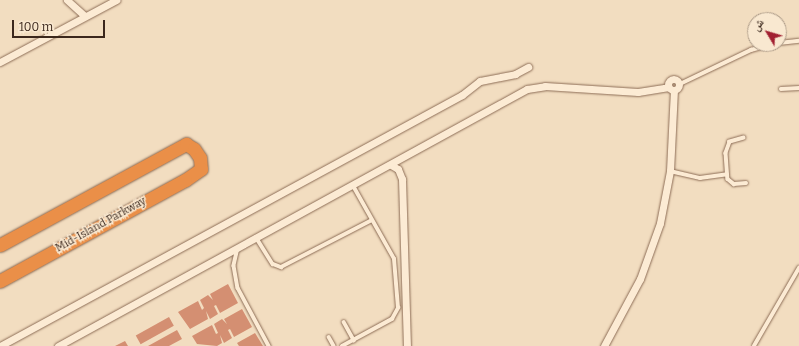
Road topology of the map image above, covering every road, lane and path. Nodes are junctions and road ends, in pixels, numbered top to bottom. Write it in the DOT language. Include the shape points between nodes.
graph roads {
  1 [pos="67,0"];
  2 [pos="116,0"];
  3 [pos="85,16"];
  4 [pos="799,41"];
  5 [pos="787,42"];
  6 [pos="747,52"];
  7 [pos="0,62"];
  8 [pos="528,67"];
  9 [pos="680,84"];
  10 [pos="799,88"];
  11 [pos="672,89"];
  12 [pos="781,90"];
  13 [pos="744,138"];
  14 [pos="391,165"];
  15 [pos="670,171"];
  16 [pos="727,174"];
  17 [pos="746,184"];
  18 [pos="353,186"];
  19 [pos="372,220"];
  20 [pos="256,237"];
  21 [pos="0,245"];
  22 [pos="238,248"];
  23 [pos="799,268"];
  24 [pos="0,281"];
  25 [pos="344,322"];
  26 [pos="329,337"];
  27 [pos="354,340"];
  28 [pos="0,346"];
  29 [pos="58,346"];
  30 [pos="269,346"];
  31 [pos="334,346"];
  32 [pos="342,346"];
  33 [pos="407,346"];
  34 [pos="604,346"];
  35 [pos="754,346"];
  1 -- 3 [label="street"];
  2 -- 3 [label="street"];
  3 -- 7 [label="street"];
  4 -- 5 [label="lane"];
  6 -- 9 [label="lane"];
  8 -- 28 [label="street" via="515,74 480,81 462,95"];
  9 -- 11 [label="street"];
  10 -- 12 [label="lane"];
  11 -- 14 [label="street" via="633,92 531,87"];
  11 -- 15 [label="street"];
  13 -- 16 [label="lane" via="733,140 727,146"];
  14 -- 18 [label="street"];
  14 -- 33 [label="street" via="398,169 402,179"];
  15 -- 16 [label="lane" via="694,177"];
  15 -- 34 [label="street" via="660,223 647,261 627,307"];
  16 -- 17 [label="lane" via="734,184"];
  18 -- 19 [label="lane"];
  18 -- 20 [label="street"];
  19 -- 20 [label="lane" via="283,267 273,264"];
  19 -- 27 [label="lane" via="394,259 398,308 392,319"];
  20 -- 22 [label="street"];
  21 -- 24 [label="highway, Mid-Island Parkway" via="186,144 199,154 201,170"];
  22 -- 29 [label="street"];
  22 -- 30 [label="lane" via="234,266 238,288"];
  23 -- 35 [label="lane"];
  25 -- 27 [label="lane"];
  26 -- 31 [label="lane"];
  27 -- 32 [label="lane"];
}
